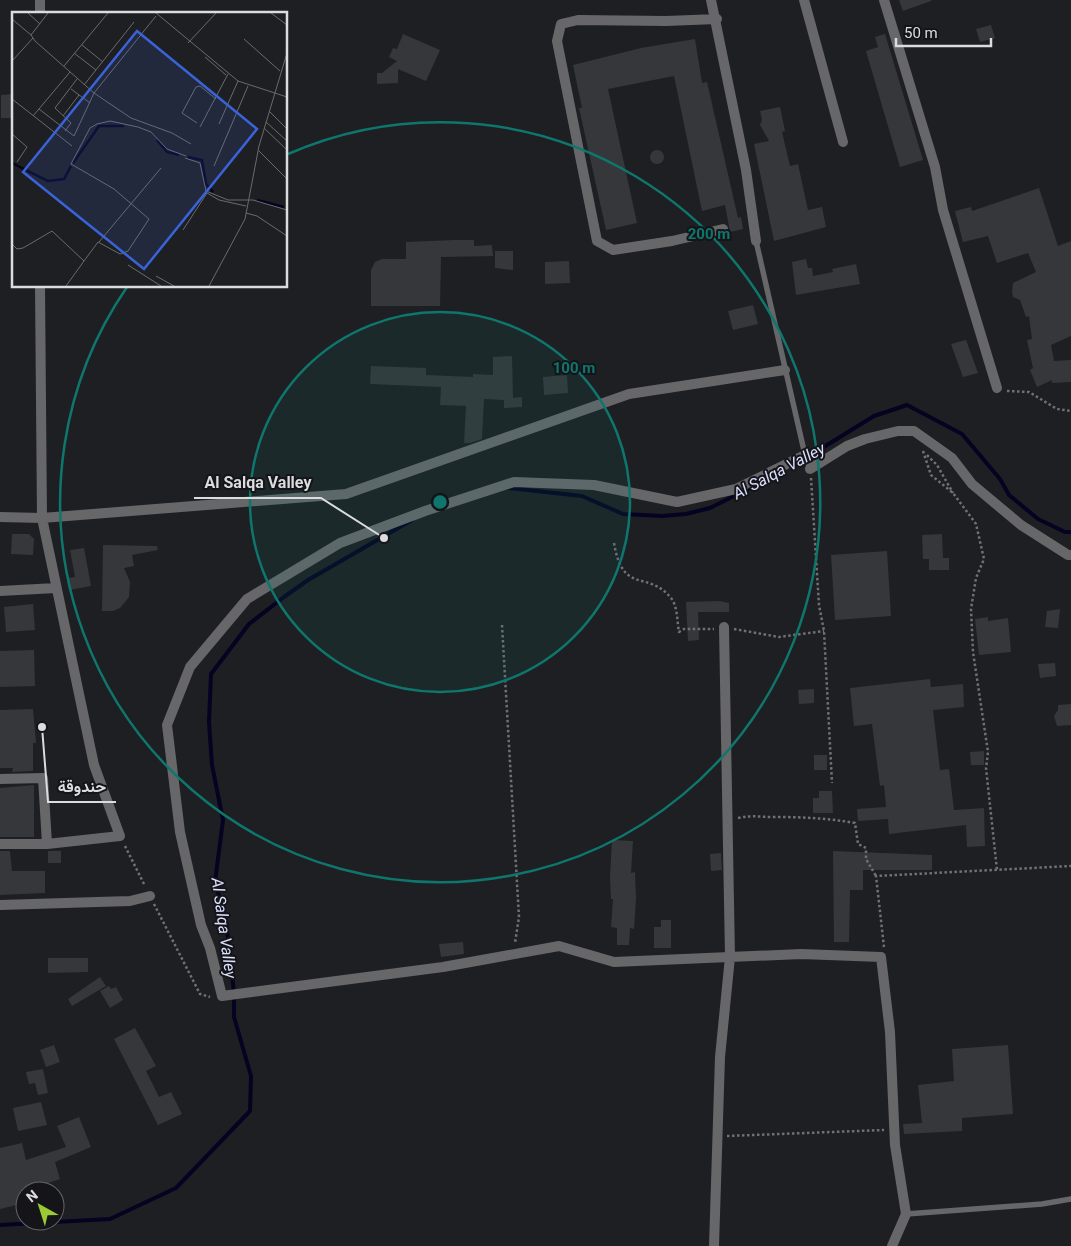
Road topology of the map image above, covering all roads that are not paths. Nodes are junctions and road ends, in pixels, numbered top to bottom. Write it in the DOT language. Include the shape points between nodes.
graph roads {
  1 [pos="711,0"];
  2 [pos="804,0"];
  3 [pos="884,0"];
  4 [pos="717,19"];
  5 [pos="843,142"];
  6 [pos="723,229"];
  7 [pos="756,241"];
  8 [pos="40,288"];
  9 [pos="785,370"];
  10 [pos="997,388"];
  11 [pos="804,455"];
  12 [pos="810,469"];
  13 [pos="0,517"];
  14 [pos="42,518"];
  15 [pos="1071,554"];
  16 [pos="56,588"];
  17 [pos="0,591"];
  18 [pos="724,627"];
  19 [pos="0,779"];
  20 [pos="0,844"];
  21 [pos="47,844"];
  22 [pos="150,896"];
  23 [pos="0,905"];
  24 [pos="730,957"];
  25 [pos="1071,1199"];
  26 [pos="906,1214"];
  27 [pos="714,1246"];
  28 [pos="892,1246"];
  1 -- 4 [label="street"];
  2 -- 5 [label="street"];
  3 -- 10 [label="street"];
  4 -- 6 [label="street" via="578,20 561,24 557,41 597,241 613,250"];
  4 -- 7 [label="street"];
  7 -- 9 [label="lane"];
  8 -- 14 [label="street"];
  9 -- 11 [label="lane"];
  9 -- 14 [label="street" via="630,394 346,494"];
  11 -- 12 [label="lane"];
  11 -- 24 [label="street" via="736,489 677,502 594,486 514,482 425,510 340,542 246,599 190,667 167,725 180,832 201,925 222,996 443,967 559,946 614,962"];
  12 -- 15 [label="street" via="865,439 898,430 914,431 952,458 972,484 1021,525"];
  13 -- 14 [label="street"];
  14 -- 16 [label="street"];
  16 -- 17 [label="street"];
  16 -- 21 [label="street" via="94,765 120,836"];
  18 -- 24 [label="street"];
  19 -- 21 [label="street" via="43,778"];
  20 -- 21 [label="street"];
  22 -- 23 [label="street" via="130,901"];
  24 -- 26 [label="street" via="801,954 881,957 890,1032 895,1130"];
  24 -- 27 [label="street" via="720,1057"];
  25 -- 26 [label="lane"];
  26 -- 28 [label="street"];
}
